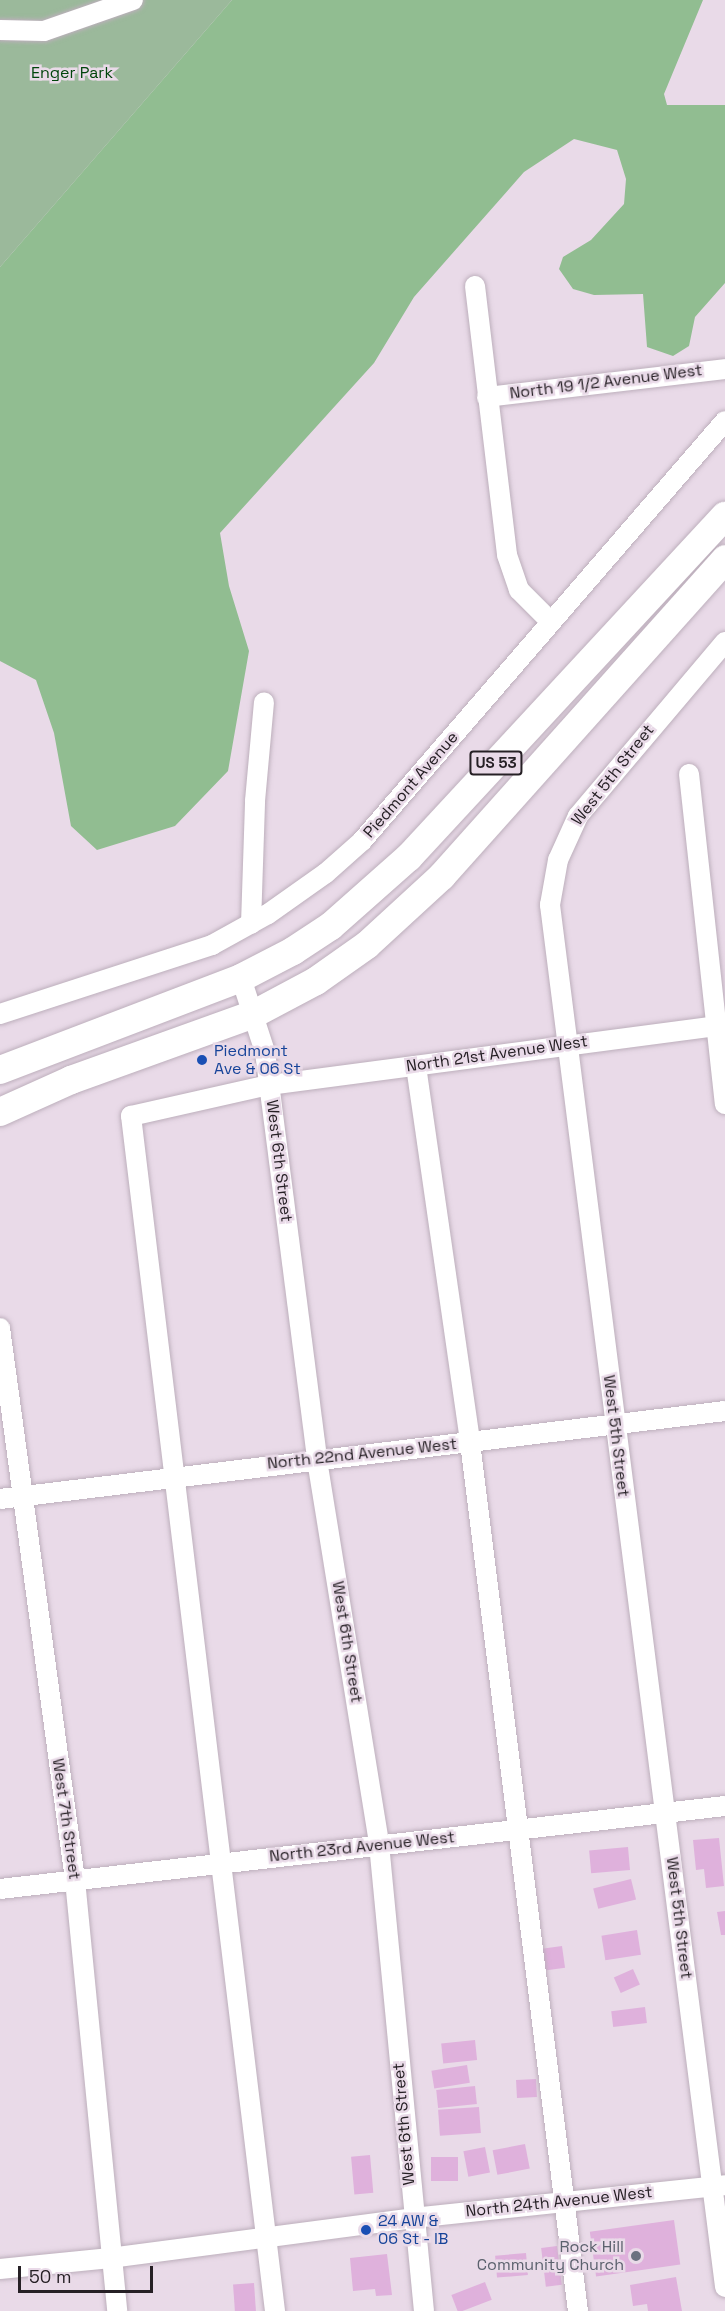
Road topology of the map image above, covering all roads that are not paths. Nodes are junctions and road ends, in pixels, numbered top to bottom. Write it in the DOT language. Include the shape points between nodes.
graph roads {
  1 [pos="133,0"];
  2 [pos="0,30"];
  3 [pos="475,286"];
  4 [pos="725,369"];
  5 [pos="487,397"];
  6 [pos="725,421"];
  7 [pos="725,516"];
  8 [pos="725,559"];
  9 [pos="551,622"];
  10 [pos="725,642"];
  11 [pos="264,702"];
  12 [pos="689,774"];
  13 [pos="251,924"];
  14 [pos="241,978"];
  15 [pos="0,1014"];
  16 [pos="254,1014"];
  17 [pos="719,1026"];
  18 [pos="565,1044"];
  19 [pos="416,1066"];
  20 [pos="0,1070"];
  21 [pos="269,1085"];
  22 [pos="725,1104"];
  23 [pos="0,1112"];
  24 [pos="0,1328"];
  25 [pos="725,1411"];
  26 [pos="614,1426"];
  27 [pos="470,1442"];
  28 [pos="317,1460"];
  29 [pos="173,1475"];
  30 [pos="21,1497"];
  31 [pos="0,1499"];
  32 [pos="725,1806"];
  33 [pos="666,1814"];
  34 [pos="517,1830"];
  35 [pos="379,1844"];
  36 [pos="222,1863"];
  37 [pos="75,1880"];
  38 [pos="0,1889"];
  39 [pos="719,2186"];
  40 [pos="565,2200"];
  41 [pos="413,2218"];
  42 [pos="266,2239"];
  43 [pos="110,2258"];
  44 [pos="0,2269"];
  45 [pos="725,2287"];
  46 [pos="117,2311"];
  47 [pos="274,2311"];
  48 [pos="424,2311"];
  49 [pos="578,2311"];
  1 -- 2 [label="street" via="44,31"];
  3 -- 5 [label="street"];
  4 -- 5 [label="street, North 19 1/2 Avenue West"];
  5 -- 9 [label="street" via="510,567 524,596"];
  6 -- 9 [label="street, Piedmont Avenue"];
  7 -- 14 [label="highway, US 53" via="380,885 311,940"];
  8 -- 16 [label="highway, US 53" via="412,906 341,964"];
  9 -- 13 [label="street, Piedmont Avenue" via="363,841 299,894"];
  10 -- 18 [label="street, West 5th Street" via="578,816 554,873 550,914"];
  11 -- 13 [label="street" via="254,812"];
  12 -- 17 [label="street"];
  13 -- 15 [label="street, Piedmont Avenue" via="212,945"];
  14 -- 16 [label="street, West 6th Street"];
  14 -- 20 [label="highway, US 53"];
  16 -- 21 [label="street, West 6th Street"];
  16 -- 23 [label="highway, US 53" via="70,1080"];
  17 -- 18 [label="street, North 21st Avenue West"];
  17 -- 22 [label="street"];
  18 -- 19 [label="street, North 21st Avenue West"];
  18 -- 26 [label="street, West 5th Street"];
  19 -- 21 [label="street, North 21st Avenue West"];
  19 -- 27 [label="street"];
  21 -- 28 [label="street, West 6th Street"];
  21 -- 29 [label="street, North 21st Avenue West" via="131,1116"];
  24 -- 30 [label="street, West 7th Street"];
  25 -- 26 [label="street, North 22nd Avenue West"];
  26 -- 27 [label="street, North 22nd Avenue West"];
  26 -- 33 [label="street, West 5th Street"];
  27 -- 28 [label="street, North 22nd Avenue West"];
  27 -- 34 [label="street"];
  28 -- 29 [label="street, North 22nd Avenue West"];
  28 -- 35 [label="street, West 6th Street"];
  29 -- 30 [label="street, North 22nd Avenue West"];
  29 -- 36 [label="street"];
  30 -- 31 [label="street, North 22nd Avenue West"];
  30 -- 37 [label="street, West 7th Street"];
  32 -- 33 [label="street, North 23rd Avenue West"];
  33 -- 34 [label="street, North 23rd Avenue West"];
  33 -- 39 [label="street, West 5th Street"];
  34 -- 35 [label="street, North 23rd Avenue West"];
  34 -- 40 [label="street"];
  35 -- 36 [label="street, North 23rd Avenue West"];
  35 -- 41 [label="street, West 6th Street"];
  36 -- 37 [label="street, North 23rd Avenue West"];
  36 -- 42 [label="street"];
  37 -- 38 [label="street, North 23rd Avenue West"];
  37 -- 43 [label="street, West 7th Street"];
  39 -- 40 [label="street, North 24th Avenue West"];
  39 -- 45 [label="street, West 5th Street"];
  40 -- 41 [label="street, North 24th Avenue West"];
  40 -- 49 [label="street"];
  41 -- 42 [label="street, North 24th Avenue West"];
  41 -- 48 [label="street, West 6th Street"];
  42 -- 43 [label="street, North 24th Avenue West"];
  42 -- 47 [label="street"];
  43 -- 44 [label="street, North 24th Avenue West"];
  43 -- 46 [label="street, West 7th Street"];
}
